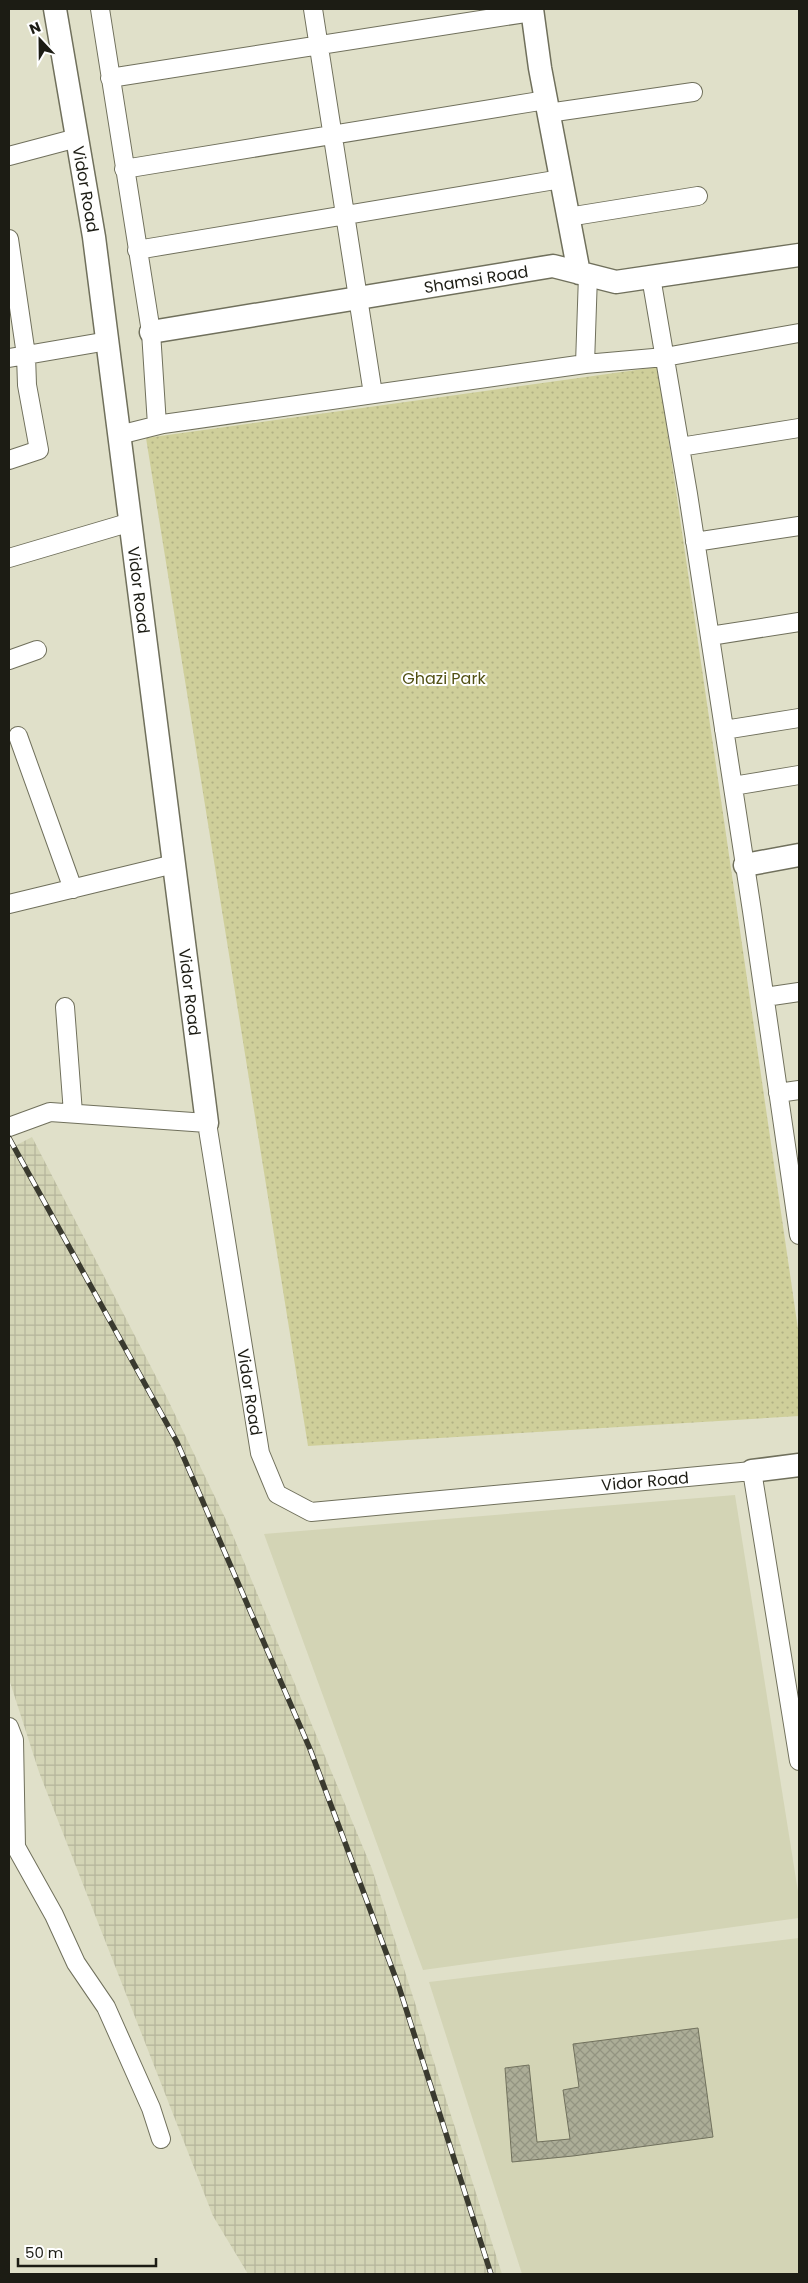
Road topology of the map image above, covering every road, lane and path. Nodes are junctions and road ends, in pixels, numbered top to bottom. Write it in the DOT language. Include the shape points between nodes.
graph roads {
  1 [pos="55,9"];
  2 [pos="100,9"];
  3 [pos="313,9"];
  4 [pos="532,10"];
  5 [pos="318,46"];
  6 [pos="110,78"];
  7 [pos="693,92"];
  8 [pos="547,106"];
  9 [pos="332,135"];
  10 [pos="77,138"];
  11 [pos="9,156"];
  12 [pos="124,169"];
  13 [pos="561,179"];
  14 [pos="698,196"];
  15 [pos="344,215"];
  16 [pos="568,217"];
  17 [pos="9,239"];
  18 [pos="137,250"];
  19 [pos="799,255"];
  20 [pos="10,262"];
  21 [pos="583,274"];
  22 [pos="651,277"];
  23 [pos="357,298"];
  24 [pos="151,332"];
  25 [pos="799,333"];
  26 [pos="108,341"];
  27 [pos="26,355"];
  28 [pos="666,357"];
  29 [pos="9,358"];
  30 [pos="586,364"];
  31 [pos="373,394"];
  32 [pos="157,425"];
  33 [pos="799,428"];
  34 [pos="120,435"];
  35 [pos="680,447"];
  36 [pos="9,460"];
  37 [pos="131,522"];
  38 [pos="799,526"];
  39 [pos="695,542"];
  40 [pos="9,558"];
  41 [pos="799,622"];
  42 [pos="710,636"];
  43 [pos="37,650"];
  44 [pos="9,660"];
  45 [pos="799,718"];
  46 [pos="724,730"];
  47 [pos="18,736"];
  48 [pos="799,775"];
  49 [pos="732,786"];
  50 [pos="799,856"];
  51 [pos="174,864"];
  52 [pos="745,865"];
  53 [pos="73,889"];
  54 [pos="9,904"];
  55 [pos="799,992"];
  56 [pos="765,997"];
  57 [pos="65,1007"];
  58 [pos="799,1090"];
  59 [pos="778,1093"];
  60 [pos="73,1113"];
  61 [pos="207,1123"];
  62 [pos="9,1127"];
  63 [pos="796,1188"];
  64 [pos="799,1235"];
  65 [pos="799,1466"];
  66 [pos="752,1471"];
  67 [pos="9,1727"];
  68 [pos="799,1761"];
  69 [pos="12,1846"];
  70 [pos="161,2139"];
  1 -- 10 [label="street, Vidor Road"];
  2 -- 6 [label="street"];
  3 -- 5 [label="street"];
  4 -- 5 [label="street"];
  4 -- 8 [label="street"];
  5 -- 6 [label="street"];
  5 -- 9 [label="street"];
  6 -- 12 [label="street"];
  7 -- 8 [label="street"];
  8 -- 9 [label="street"];
  8 -- 13 [label="street"];
  9 -- 12 [label="street"];
  9 -- 15 [label="street"];
  10 -- 11 [label="street"];
  10 -- 26 [label="street, Vidor Road"];
  12 -- 18 [label="street"];
  13 -- 15 [label="street"];
  13 -- 16 [label="street"];
  14 -- 16 [label="street"];
  15 -- 18 [label="street"];
  15 -- 23 [label="street"];
  16 -- 21 [label="street"];
  17 -- 20 [label="street"];
  18 -- 24 [label="street"];
  19 -- 22 [label="street, Shamsi Road"];
  20 -- 27 [label="street"];
  21 -- 22 [label="street, Shamsi Road" via="616,282"];
  21 -- 23 [label="street, Shamsi Road" via="553,266"];
  21 -- 30 [label="street"];
  22 -- 28 [label="street"];
  23 -- 24 [label="street, Shamsi Road"];
  23 -- 31 [label="street"];
  24 -- 32 [label="street"];
  25 -- 28 [label="street"];
  26 -- 27 [label="street"];
  26 -- 34 [label="street, Vidor Road"];
  27 -- 29 [label="street"];
  27 -- 36 [label="street" via="38,450"];
  28 -- 30 [label="street"];
  28 -- 35 [label="street"];
  30 -- 31 [label="street"];
  31 -- 32 [label="street"];
  32 -- 34 [label="street"];
  33 -- 35 [label="street"];
  34 -- 37 [label="street, Vidor Road"];
  35 -- 39 [label="street"];
  37 -- 40 [label="street"];
  37 -- 51 [label="street, Vidor Road"];
  38 -- 39 [label="street"];
  39 -- 42 [label="street"];
  41 -- 42 [label="street"];
  42 -- 46 [label="street"];
  43 -- 44 [label="street"];
  45 -- 46 [label="street"];
  46 -- 49 [label="street"];
  47 -- 53 [label="street"];
  48 -- 49 [label="street"];
  49 -- 52 [label="street"];
  50 -- 52 [label="street"];
  51 -- 53 [label="street"];
  51 -- 61 [label="street, Vidor Road"];
  52 -- 56 [label="street"];
  53 -- 54 [label="street"];
  55 -- 56 [label="street"];
  56 -- 59 [label="street"];
  57 -- 60 [label="street"];
  58 -- 59 [label="street"];
  59 -- 63 [label="street"];
  60 -- 61 [label="street"];
  60 -- 62 [label="street" via="50,1112"];
  61 -- 66 [label="street, Vidor Road" via="260,1453 277,1494 311,1512"];
  63 -- 64 [label="street"];
  65 -- 66 [label="street"];
  66 -- 68 [label="street"];
  67 -- 69 [label="street" via="14,1748"];
  69 -- 70 [label="street" via="54,1916 76,1963 106,2007 151,2108"];
}
